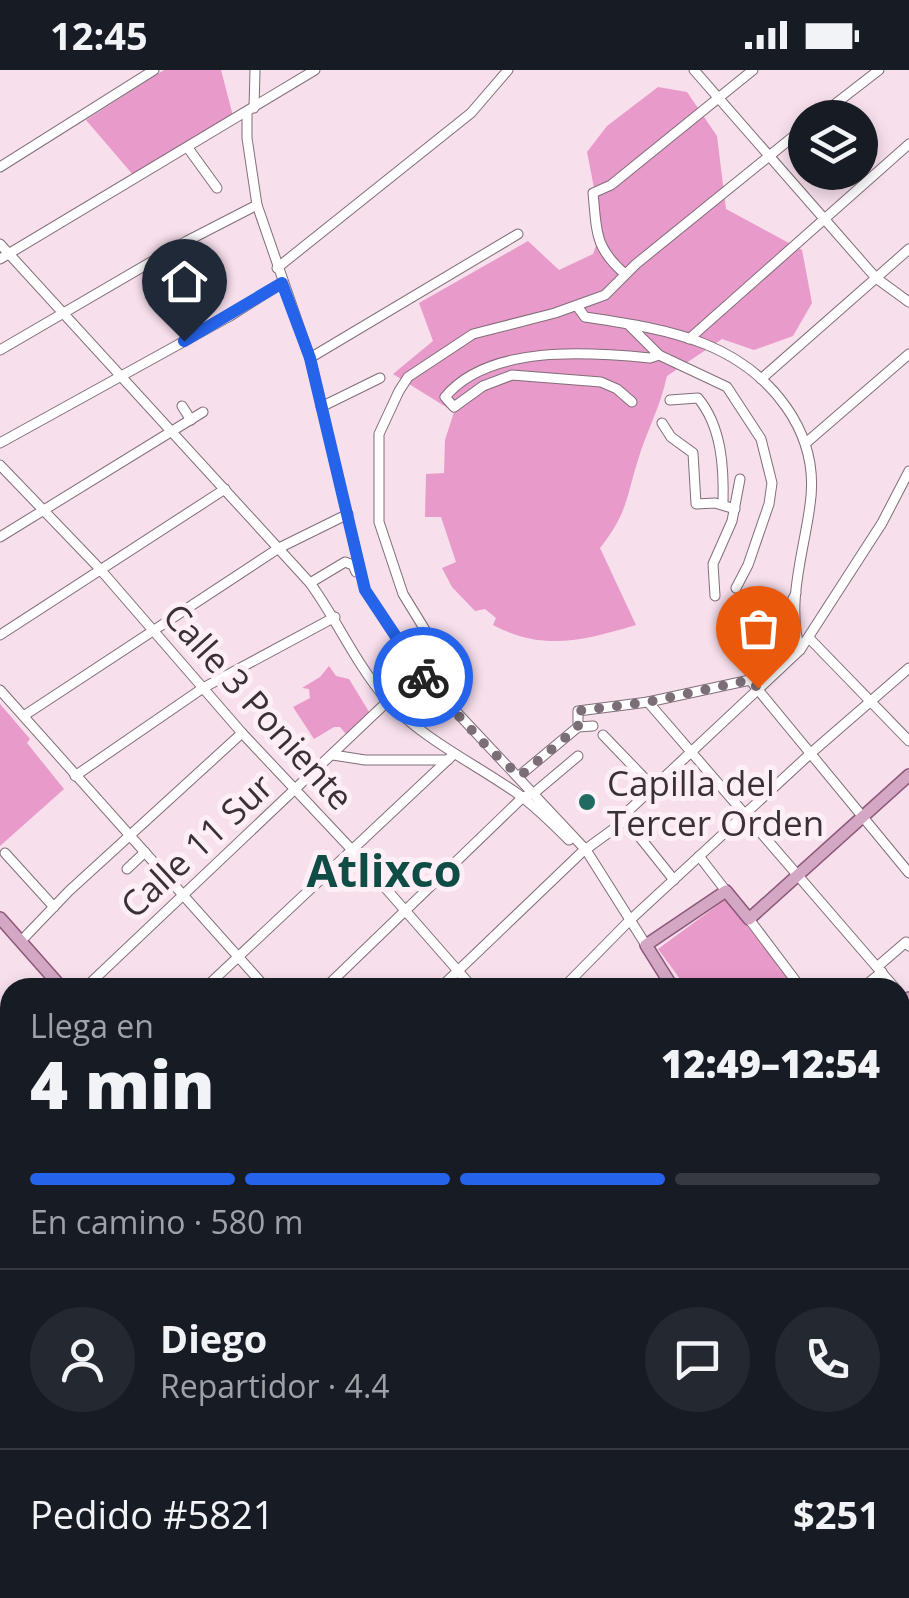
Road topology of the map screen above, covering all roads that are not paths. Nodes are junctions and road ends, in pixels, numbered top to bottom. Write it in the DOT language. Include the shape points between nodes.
graph roads {
  1 [pos="154,70"];
  2 [pos="254,70"];
  3 [pos="508,70"];
  4 [pos="694,70"];
  5 [pos="754,70"];
  6 [pos="879,70"];
  7 [pos="313,71"];
  8 [pos="717,98"];
  9 [pos="840,100"];
  10 [pos="250,110"];
  11 [pos="788,140"];
  12 [pos="909,144"];
  13 [pos="188,148"];
  14 [pos="767,156"];
  15 [pos="0,166"];
  16 [pos="217,188"];
  17 [pos="257,206"];
  18 [pos="823,217"];
  19 [pos="518,234"];
  20 [pos="0,244"];
  21 [pos="909,249"];
  22 [pos="4,256"];
  23 [pos="277,268"];
  24 [pos="625,274"];
  25 [pos="876,278"];
  26 [pos="282,283"];
  27 [pos="909,302"];
  28 [pos="578,306"];
  29 [pos="62,315"];
  30 [pos="627,324"];
  31 [pos="688,339"];
  32 [pos="0,350"];
  33 [pos="909,354"];
  34 [pos="658,355"];
  35 [pos="310,358"];
  36 [pos="120,374"];
  37 [pos="380,378"];
  38 [pos="762,380"];
  39 [pos="670,400"];
  40 [pos="632,402"];
  41 [pos="182,406"];
  42 [pos="322,408"];
  43 [pos="203,412"];
  44 [pos="191,420"];
  45 [pos="662,423"];
  46 [pos="172,433"];
  47 [pos="807,442"];
  48 [pos="0,444"];
  49 [pos="0,465"];
  50 [pos="909,471"];
  51 [pos="740,479"];
  52 [pos="225,489"];
  53 [pos="723,504"];
  54 [pos="735,509"];
  55 [pos="44,510"];
  56 [pos="348,514"];
  57 [pos="0,537"];
  58 [pos="279,548"];
  59 [pos="99,568"];
  60 [pos="310,583"];
  61 [pos="736,588"];
  62 [pos="365,590"];
  63 [pos="797,591"];
  64 [pos="716,596"];
  65 [pos="771,612"];
  66 [pos="335,617"];
  67 [pos="782,623"];
  68 [pos="154,629"];
  69 [pos="0,634"];
  70 [pos="771,634"];
  71 [pos="809,638"];
  72 [pos="800,650"];
  73 [pos="405,652"];
  74 [pos="909,668"];
  75 [pos="754,684"];
  76 [pos="202,688"];
  77 [pos="0,690"];
  78 [pos="870,700"];
  79 [pos="388,701"];
  80 [pos="648,702"];
  81 [pos="25,715"];
  82 [pos="594,726"];
  83 [pos="578,727"];
  84 [pos="242,733"];
  85 [pos="603,735"];
  86 [pos="909,742"];
  87 [pos="690,750"];
  88 [pos="811,753"];
  89 [pos="334,755"];
  90 [pos="578,756"];
  91 [pos="451,757"];
  92 [pos="909,775"];
  93 [pos="76,776"];
  94 [pos="520,776"];
  95 [pos="652,787"];
  96 [pos="296,790"];
  97 [pos="528,795"];
  98 [pos="747,814"];
  99 [pos="863,818"];
  100 [pos="626,820"];
  101 [pos="131,835"];
  102 [pos="145,852"];
  103 [pos="353,852"];
  104 [pos="585,852"];
  105 [pos="5,853"];
  106 [pos="700,856"];
  107 [pos="128,869"];
  108 [pos="909,874"];
  109 [pos="798,878"];
  110 [pos="674,880"];
  111 [pos="726,892"];
  112 [pos="184,894"];
  113 [pos="54,906"];
  114 [pos="406,912"];
  115 [pos="0,918"];
  116 [pos="749,920"];
  117 [pos="629,921"];
  118 [pos="21,942"];
  119 [pos="907,944"];
  120 [pos="646,946"];
  121 [pos="239,956"];
  122 [pos="879,969"];
  123 [pos="458,970"];
  124 [pos="53,978"];
  125 [pos="95,978"];
  126 [pos="215,978"];
  127 [pos="258,978"];
  128 [pos="336,978"];
  129 [pos="450,978"];
  130 [pos="465,978"];
  131 [pos="573,978"];
  132 [pos="667,978"];
  133 [pos="793,978"];
  134 [pos="871,978"];
  135 [pos="887,978"];
  1 -- 15 [label="street"];
  2 -- 10 [label="street"];
  3 -- 23 [label="street" via="471,113"];
  4 -- 8 [label="street"];
  5 -- 8 [label="street"];
  6 -- 9 [label="street"];
  7 -- 10 [label="street"];
  8 -- 14 [label="street"];
  8 -- 24 [label="street" via="611,185 593,192 605,257"];
  10 -- 13 [label="street"];
  10 -- 17 [label="street" via="246,138"];
  11 -- 14 [label="street"];
  12 -- 18 [label="street"];
  13 -- 16 [label="street"];
  13 -- 22 [label="street"];
  14 -- 18 [label="street"];
  14 -- 24 [label="street"];
  17 -- 23 [label="street"];
  17 -- 29 [label="street"];
  18 -- 25 [label="street"];
  18 -- 31 [label="street"];
  19 -- 35 [label="street"];
  20 -- 22 [label="street"];
  21 -- 25 [label="street"];
  22 -- 29 [label="street"];
  23 -- 26 [label="street"];
  24 -- 28 [label="street" via="605,295"];
  25 -- 27 [label="street"];
  25 -- 38 [label="street"];
  26 -- 35 [label="street"];
  26 -- 36 [label="street"];
  28 -- 30 [label="street" via="585,317"];
  28 -- 73 [label="street" via="472,334 408,377 382,424 381,531 403,594 455,664"];
  29 -- 32 [label="street"];
  29 -- 36 [label="street"];
  30 -- 31 [label="street"];
  30 -- 34 [label="street"];
  31 -- 38 [label="street"];
  33 -- 47 [label="street"];
  34 -- 40 [label="street" via="582,352 512,361 486,368 445,397 454,406 512,376 601,382"];
  34 -- 61 [label="street" via="727,387 758,432 772,483"];
  35 -- 42 [label="street"];
  36 -- 46 [label="street"];
  36 -- 48 [label="street"];
  37 -- 42 [label="street"];
  38 -- 47 [label="street"];
  39 -- 53 [label="street" via="698,398 709,411 724,472"];
  41 -- 44 [label="street"];
  42 -- 56 [label="street"];
  43 -- 44 [label="street"];
  44 -- 46 [label="street"];
  45 -- 53 [label="street" via="693,453 696,504"];
  46 -- 52 [label="street"];
  46 -- 55 [label="street"];
  47 -- 63 [label="street" via="811,500"];
  49 -- 55 [label="street, Calle 3 Poniente"];
  50 -- 71 [label="street"];
  51 -- 54 [label="street"];
  52 -- 58 [label="street"];
  52 -- 59 [label="street"];
  53 -- 54 [label="street"];
  54 -- 64 [label="street" via="713,564"];
  55 -- 57 [label="street"];
  55 -- 59 [label="street, Calle 3 Poniente"];
  56 -- 58 [label="street"];
  56 -- 62 [label="street"];
  58 -- 60 [label="street"];
  58 -- 68 [label="street"];
  59 -- 68 [label="street, Calle 3 Poniente"];
  59 -- 69 [label="street"];
  60 -- 62 [label="street" via="348,562"];
  60 -- 66 [label="street"];
  62 -- 73 [label="street"];
  63 -- 67 [label="street" via="785,603 792,612"];
  63 -- 72 [label="street" via="793,636"];
  65 -- 67 [label="street"];
  66 -- 76 [label="street"];
  66 -- 79 [label="street"];
  67 -- 70 [label="street"];
  68 -- 76 [label="street, Calle 3 Poniente"];
  68 -- 81 [label="street"];
  71 -- 72 [label="street"];
  71 -- 78 [label="street"];
  72 -- 75 [label="street"];
  73 -- 94 [label="street" via="475,735"];
  74 -- 78 [label="street"];
  75 -- 80 [label="street"];
  75 -- 87 [label="street"];
  75 -- 88 [label="street"];
  76 -- 84 [label="street, Calle 3 Poniente"];
  76 -- 93 [label="street"];
  77 -- 81 [label="street"];
  78 -- 86 [label="street"];
  78 -- 88 [label="street"];
  79 -- 89 [label="street, Calle 11 Sur"];
  79 -- 91 [label="street"];
  80 -- 83 [label="street" via="578,711"];
  80 -- 87 [label="street"];
  81 -- 93 [label="street"];
  82 -- 83 [label="street"];
  83 -- 94 [label="street"];
  84 -- 96 [label="street, Calle 3 Poniente"];
  84 -- 101 [label="street"];
  85 -- 95 [label="street"];
  87 -- 95 [label="street"];
  87 -- 98 [label="street"];
  88 -- 98 [label="street"];
  88 -- 99 [label="street"];
  89 -- 91 [label="street"];
  89 -- 96 [label="street, Calle 11 Sur"];
  90 -- 97 [label="street"];
  91 -- 97 [label="street"];
  91 -- 103 [label="street"];
  92 -- 99 [label="main road"];
  93 -- 101 [label="street"];
  94 -- 97 [label="street"];
  95 -- 100 [label="street"];
  96 -- 103 [label="street, Calle 3 Poniente"];
  96 -- 112 [label="street, Calle 11 Sur"];
  97 -- 104 [label="street"];
  97 -- 114 [label="street"];
  98 -- 106 [label="street"];
  98 -- 109 [label="street"];
  99 -- 108 [label="street"];
  99 -- 109 [label="main road"];
  100 -- 104 [label="street"];
  100 -- 110 [label="street"];
  101 -- 102 [label="street"];
  101 -- 113 [label="street"];
  102 -- 107 [label="street"];
  102 -- 112 [label="street"];
  103 -- 114 [label="street, Calle 3 Poniente"];
  103 -- 121 [label="street"];
  104 -- 117 [label="street"];
  104 -- 123 [label="street"];
  105 -- 113 [label="street"];
  106 -- 110 [label="street"];
  106 -- 111 [label="street"];
  109 -- 116 [label="main road"];
  109 -- 122 [label="street"];
  110 -- 117 [label="street"];
  111 -- 116 [label="main road"];
  111 -- 120 [label="main road"];
  112 -- 121 [label="street"];
  112 -- 125 [label="street, Calle 11 Sur"];
  113 -- 118 [label="street"];
  114 -- 123 [label="street, Calle 3 Poniente"];
  114 -- 128 [label="street"];
  115 -- 118 [label="main road"];
  116 -- 133 [label="street"];
  117 -- 120 [label="street"];
  117 -- 131 [label="street"];
  118 -- 124 [label="main road"];
  119 -- 122 [label="street"];
  120 -- 132 [label="main road"];
  121 -- 126 [label="street"];
  121 -- 127 [label="street"];
  122 -- 134 [label="street"];
  122 -- 135 [label="street"];
  123 -- 129 [label="street"];
  123 -- 130 [label="street, Calle 3 Poniente"];
}
